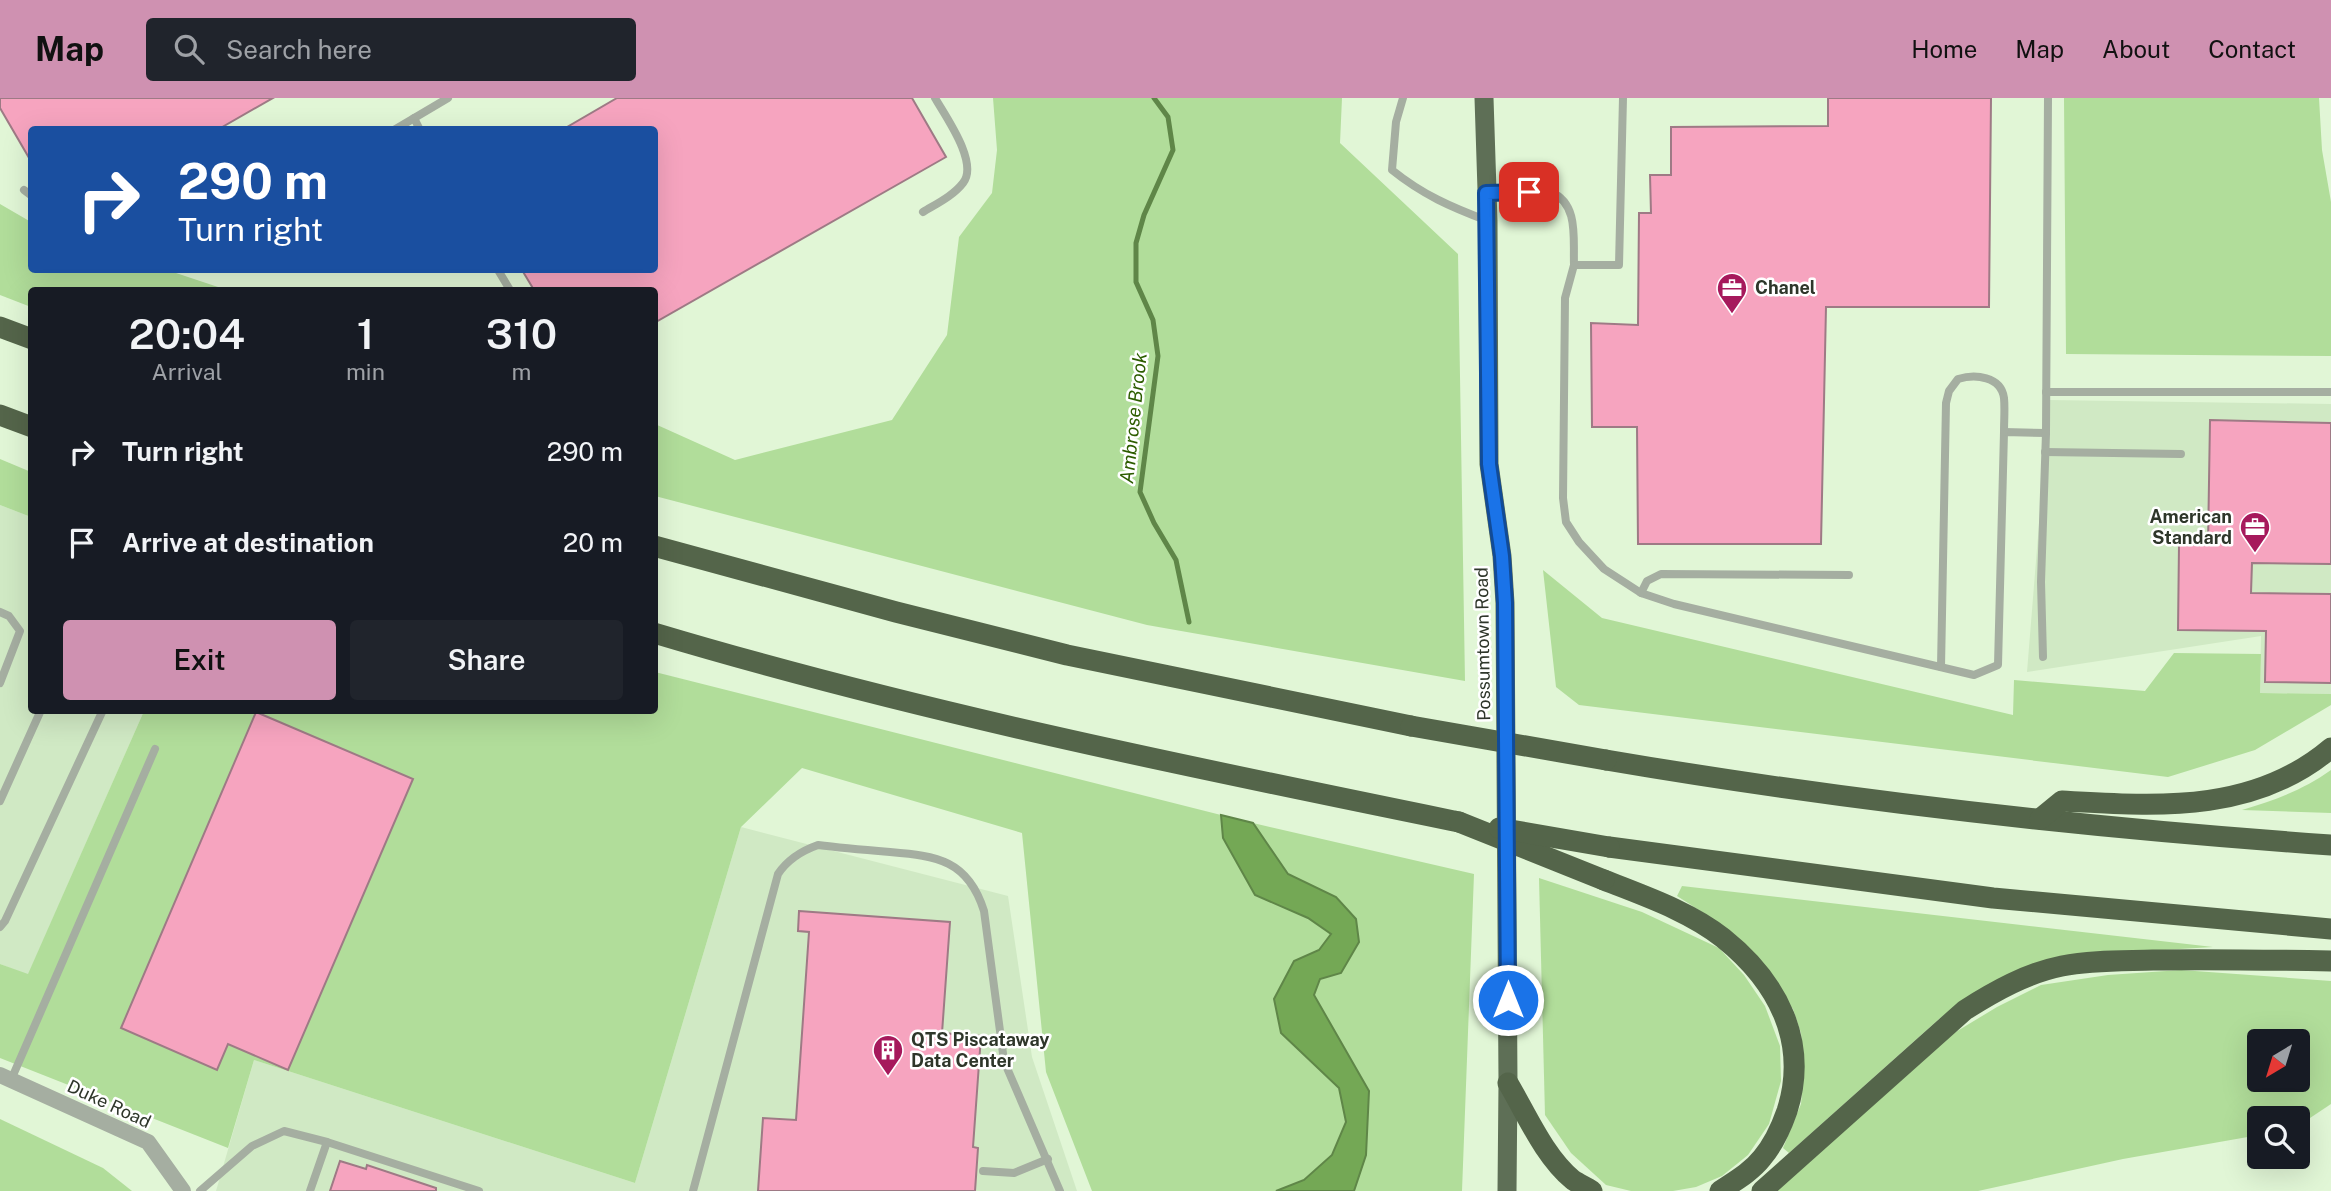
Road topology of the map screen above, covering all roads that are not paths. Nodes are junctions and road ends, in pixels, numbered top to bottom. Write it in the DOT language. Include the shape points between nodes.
graph roads {
  1 [pos="448,98"];
  2 [pos="935,98"];
  3 [pos="1403,98"];
  4 [pos="1623,98"];
  5 [pos="2048,98"];
  6 [pos="1486,102"];
  7 [pos="414,118"];
  8 [pos="401,126"];
  9 [pos="418,126"];
  10 [pos="24,190"];
  11 [pos="28,193"];
  12 [pos="1486,193"];
  13 [pos="923,212"];
  14 [pos="1488,221"];
  15 [pos="1574,265"];
  16 [pos="0,327"];
  17 [pos="28,338"];
  18 [pos="2046,392"];
  19 [pos="2331,392"];
  20 [pos="0,415"];
  21 [pos="28,426"];
  22 [pos="2004,432"];
  23 [pos="2046,433"];
  24 [pos="2045,452"];
  25 [pos="2181,454"];
  26 [pos="658,547"];
  27 [pos="1849,575"];
  28 [pos="1641,593"];
  29 [pos="0,612"];
  30 [pos="658,634"];
  31 [pos="2043,657"];
  32 [pos="1941,667"];
  33 [pos="3,669"];
  34 [pos="0,683"];
  35 [pos="39,714"];
  36 [pos="101,714"];
  37 [pos="2331,748"];
  38 [pos="155,749"];
  39 [pos="0,801"];
  40 [pos="2040,819"];
  41 [pos="1459,821"];
  42 [pos="2331,845"];
  43 [pos="0,927"];
  44 [pos="2331,929"];
  45 [pos="2331,961"];
  46 [pos="5,1078"];
  47 [pos="1508,1083"];
  48 [pos="327,1142"];
  49 [pos="1048,1159"];
  50 [pos="983,1171"];
  51 [pos="183,1191"];
  52 [pos="200,1191"];
  53 [pos="310,1191"];
  54 [pos="479,1191"];
  55 [pos="693,1191"];
  56 [pos="1060,1191"];
  57 [pos="1507,1191"];
  58 [pos="1592,1191"];
  59 [pos="1720,1191"];
  60 [pos="1762,1191"];
  1 -- 7 [label="lane"];
  2 -- 13 [label="lane" via="962,148 968,171 954,192"];
  3 -- 14 [label="lane" via="1392,170 1437,201"];
  4 -- 15 [label="lane" via="1619,265"];
  5 -- 18 [label="lane"];
  6 -- 12 [label="highway, Possumtown Road"];
  7 -- 8 [label="lane"];
  7 -- 9 [label="lane"];
  10 -- 11 [label="lane"];
  12 -- 14 [label="highway, Possumtown Road"];
  12 -- 15 [label="lane" via="1550,192 1563,199 1572,212"];
  14 -- 47 [label="highway, Possumtown Road" via="1489,464 1505,603"];
  15 -- 28 [label="lane" via="1565,298 1566,522 1604,569"];
  16 -- 17 [label="highway"];
  18 -- 19 [label="lane"];
  18 -- 23 [label="lane"];
  20 -- 21 [label="highway"];
  22 -- 23 [label="lane"];
  22 -- 32 [label="lane" via="1998,665 1975,675"];
  22 -- 32 [label="lane" via="2004,395 1998,386 1980,376 1958,379 1946,403"];
  23 -- 24 [label="lane"];
  24 -- 25 [label="lane"];
  24 -- 31 [label="lane"];
  26 -- 40 [label="highway, bridge" via="1054,652 1410,726 1736,782"];
  27 -- 28 [label="lane" via="1661,574 1647,582"];
  28 -- 32 [label="lane"];
  29 -- 33 [label="lane" via="20,631"];
  30 -- 41 [label="highway" via="1124,753"];
  33 -- 34 [label="lane"];
  35 -- 39 [label="lane"];
  36 -- 43 [label="lane"];
  37 -- 40 [label="highway" via="2284,778 2236,797 2150,805 2062,801"];
  38 -- 46 [label="lane"];
  40 -- 42 [label="highway"];
  41 -- 44 [label="highway, bridge" via="1609,847 1993,898"];
  41 -- 59 [label="highway, bridge" via="1693,919 1722,937 1763,980 1777,1000 1793,1040 1796,1066 1790,1100 1775,1141 1761,1160"];
  45 -- 60 [label="highway" via="2112,961 2062,966 2022,979 1965,1010"];
  46 -- 51 [label="street, Duke Road" via="148,1142"];
  47 -- 57 [label="highway, Possumtown Road"];
  47 -- 58 [label="highway" via="1552,1155 1573,1180"];
  48 -- 52 [label="lane" via="284,1131 269,1136"];
  48 -- 53 [label="lane"];
  48 -- 54 [label="lane"];
  49 -- 50 [label="lane" via="1014,1173"];
  49 -- 55 [label="lane" via="1004,1061 984,911 967,877 932,856 818,845 786,862 778,874"];
  49 -- 56 [label="lane"];
}
